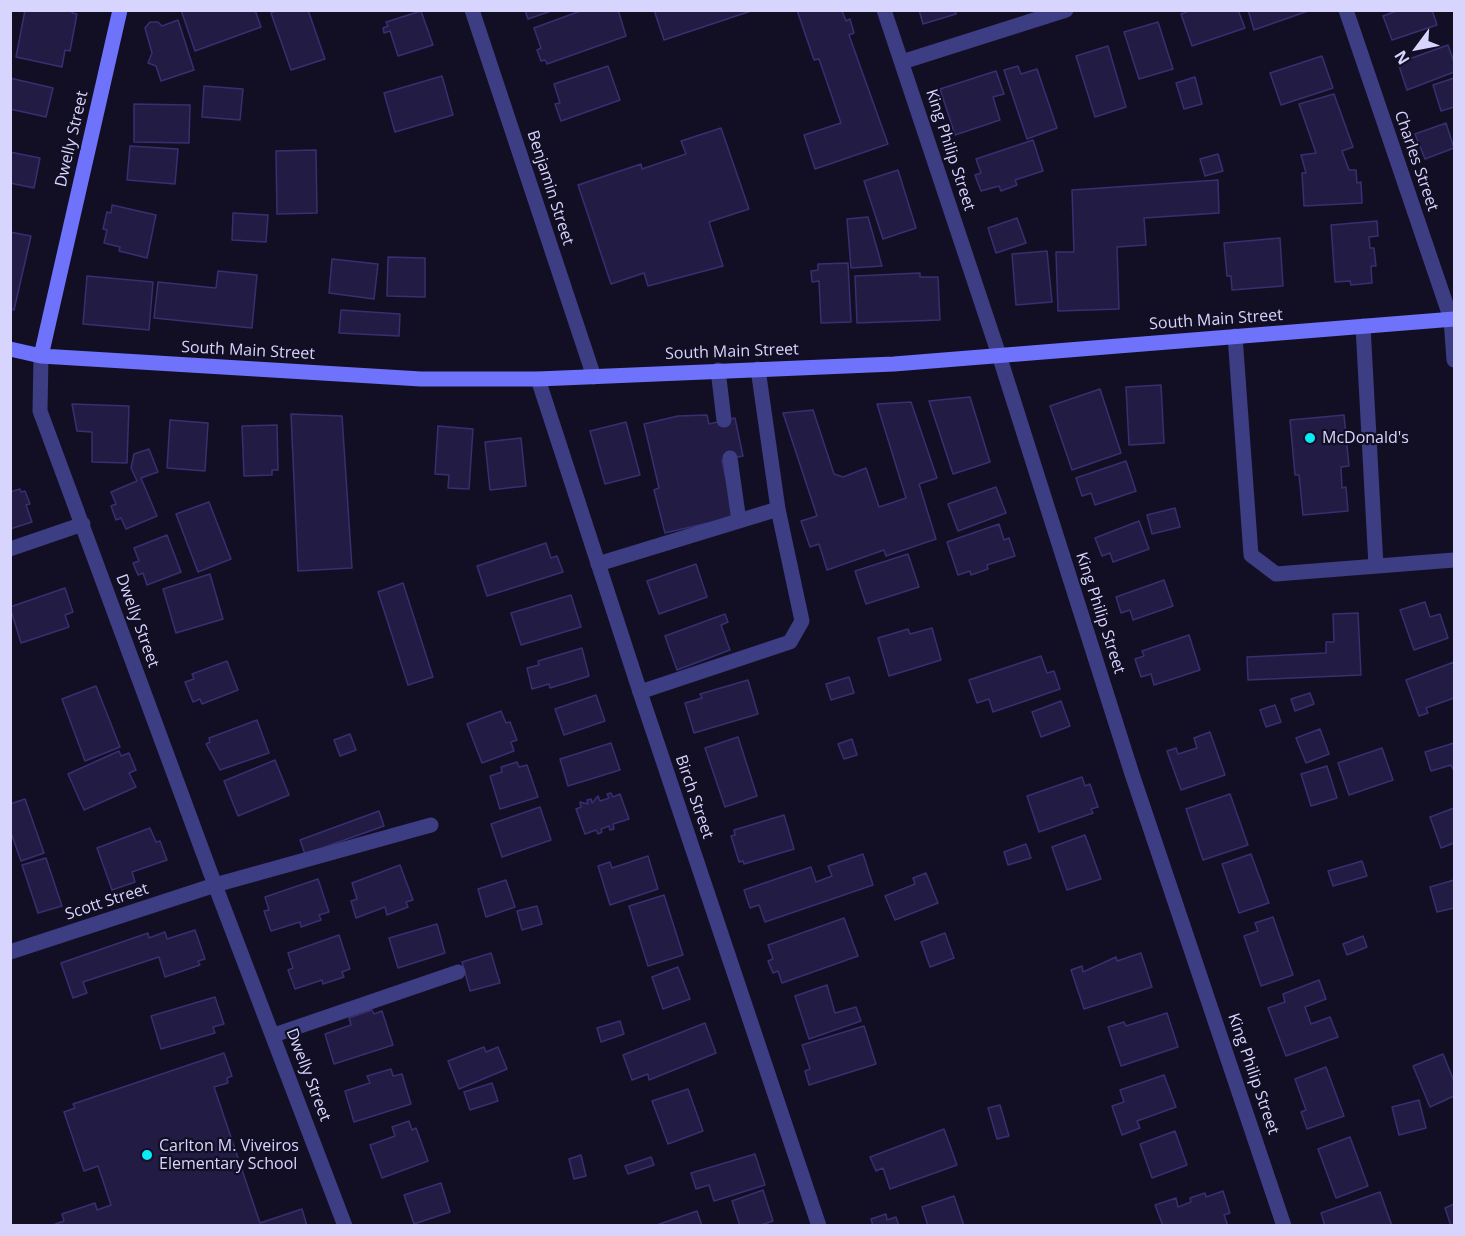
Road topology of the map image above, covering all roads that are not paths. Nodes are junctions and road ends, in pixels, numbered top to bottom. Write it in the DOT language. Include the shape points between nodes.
graph roads {
  1 [pos="120,10"];
  2 [pos="472,10"];
  3 [pos="884,10"];
  4 [pos="1066,10"];
  5 [pos="1346,10"];
  6 [pos="902,62"];
  7 [pos="1453,319"];
  8 [pos="1363,326"];
  9 [pos="1235,336"];
  10 [pos="10,349"];
  11 [pos="999,355"];
  12 [pos="42,356"];
  13 [pos="1455,360"];
  14 [pos="758,369"];
  15 [pos="718,370"];
  16 [pos="594,377"];
  17 [pos="538,379"];
  18 [pos="724,420"];
  19 [pos="730,458"];
  20 [pos="777,509"];
  21 [pos="739,521"];
  22 [pos="83,524"];
  23 [pos="10,549"];
  24 [pos="1455,560"];
  25 [pos="598,564"];
  26 [pos="1376,566"];
  27 [pos="640,692"];
  28 [pos="431,825"];
  29 [pos="215,885"];
  30 [pos="10,952"];
  31 [pos="458,972"];
  32 [pos="274,1035"];
  33 [pos="345,1226"];
  34 [pos="819,1226"];
  35 [pos="1284,1226"];
  1 -- 12 [label="main road, Dwelly Street"];
  2 -- 16 [label="street, Benjamin Street"];
  3 -- 6 [label="street, King Philip Street"];
  4 -- 6 [label="street"];
  5 -- 7 [label="street, Charles Street"];
  6 -- 11 [label="street, King Philip Street"];
  7 -- 8 [label="main road, South Main Street"];
  7 -- 13 [label="street, Charles Street"];
  8 -- 9 [label="main road, South Main Street"];
  8 -- 26 [label="street"];
  9 -- 11 [label="main road, South Main Street"];
  9 -- 26 [label="street" via="1251,555 1276,574"];
  10 -- 12 [label="main road, South Main Street"];
  11 -- 14 [label="main road, South Main Street"];
  11 -- 35 [label="street, King Philip Street" via="1132,774"];
  12 -- 17 [label="main road, South Main Street" via="421,379"];
  12 -- 22 [label="street, Dwelly Street" via="40,411"];
  14 -- 15 [label="main road, South Main Street"];
  14 -- 20 [label="street"];
  15 -- 16 [label="main road, South Main Street"];
  15 -- 18 [label="street"];
  16 -- 17 [label="main road, South Main Street"];
  17 -- 25 [label="street, Birch Street"];
  19 -- 21 [label="street"];
  20 -- 21 [label="street"];
  20 -- 27 [label="street" via="802,621 790,642"];
  21 -- 25 [label="street"];
  22 -- 23 [label="street"];
  22 -- 29 [label="street, Dwelly Street"];
  24 -- 26 [label="street"];
  25 -- 27 [label="street, Birch Street"];
  27 -- 34 [label="street, Birch Street"];
  28 -- 29 [label="street, Scott Street"];
  29 -- 30 [label="street, Scott Street"];
  29 -- 32 [label="street, Dwelly Street"];
  31 -- 32 [label="street"];
  32 -- 33 [label="street, Dwelly Street"];
}
